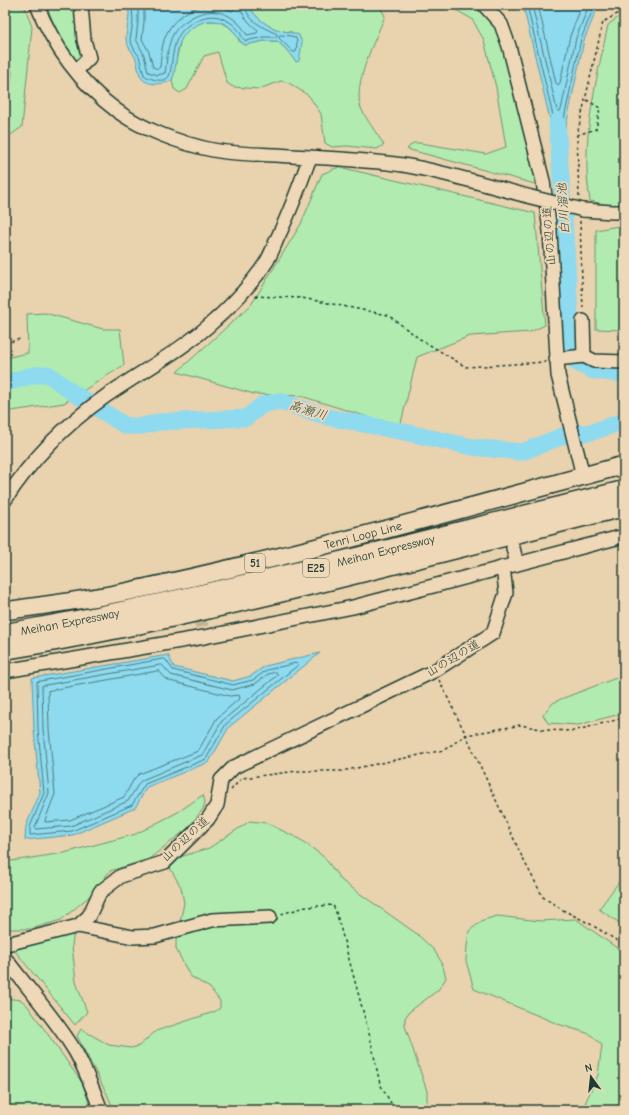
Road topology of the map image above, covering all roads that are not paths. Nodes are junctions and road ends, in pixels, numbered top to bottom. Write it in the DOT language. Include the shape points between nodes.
graph roads {
  1 [pos="37,5"];
  2 [pos="81,5"];
  3 [pos="484,5"];
  4 [pos="76,71"];
  5 [pos="310,157"];
  6 [pos="624,212"];
  7 [pos="583,321"];
  8 [pos="584,356"];
  9 [pos="556,359"];
  10 [pos="624,362"];
  11 [pos="624,465"];
  12 [pos="583,476"];
  13 [pos="624,491"];
  14 [pos="5,500"];
  15 [pos="624,506"];
  16 [pos="624,536"];
  17 [pos="513,548"];
  18 [pos="517,564"];
  19 [pos="503,567"];
  20 [pos="5,611"];
  21 [pos="5,634"];
  22 [pos="5,649"];
  23 [pos="5,671"];
  24 [pos="270,917"];
  25 [pos="78,926"];
  26 [pos="5,943"];
  27 [pos="5,958"];
  28 [pos="101,1110"];
  1 -- 4 [label="street" via="61,52"];
  2 -- 4 [label="street" via="84,40 89,58"];
  3 -- 9 [label="street, 山の辺の道" via="501,24 509,46 543,180 550,231"];
  4 -- 5 [label="street" via="94,91 117,110 150,129 181,142 236,153"];
  5 -- 6 [label="street, bridge" via="403,165 438,172 531,197 581,215"];
  5 -- 14 [label="street" via="289,215 267,261 240,296 215,321 181,347 105,396 62,430"];
  7 -- 8 [label="street"];
  8 -- 9 [label="street"];
  8 -- 10 [label="street" via="594,361"];
  9 -- 12 [label="street, 山の辺の道"];
  11 -- 12 [label="main road, Tenri Loop Line / 51"];
  12 -- 20 [label="main road, Tenri Loop Line / 51" via="502,502 264,561 124,592"];
  13 -- 21 [label="highway, Meihan Expressway / E25" via="229,589 142,609"];
  15 -- 22 [label="highway, Meihan Expressway / E25" via="232,603"];
  16 -- 18 [label="street"];
  17 -- 18 [label="street"];
  18 -- 19 [label="street"];
  19 -- 23 [label="street" via="353,607 204,637"];
  19 -- 25 [label="street, 山の辺の道" via="506,593 493,634 434,671 234,767 221,780 217,805 208,818 164,862 121,876 100,892 89,916"];
  24 -- 25 [label="street" via="212,920 155,936 133,937"];
  25 -- 26 [label="street"];
  27 -- 28 [label="street" via="59,1027 87,1074"];
}
